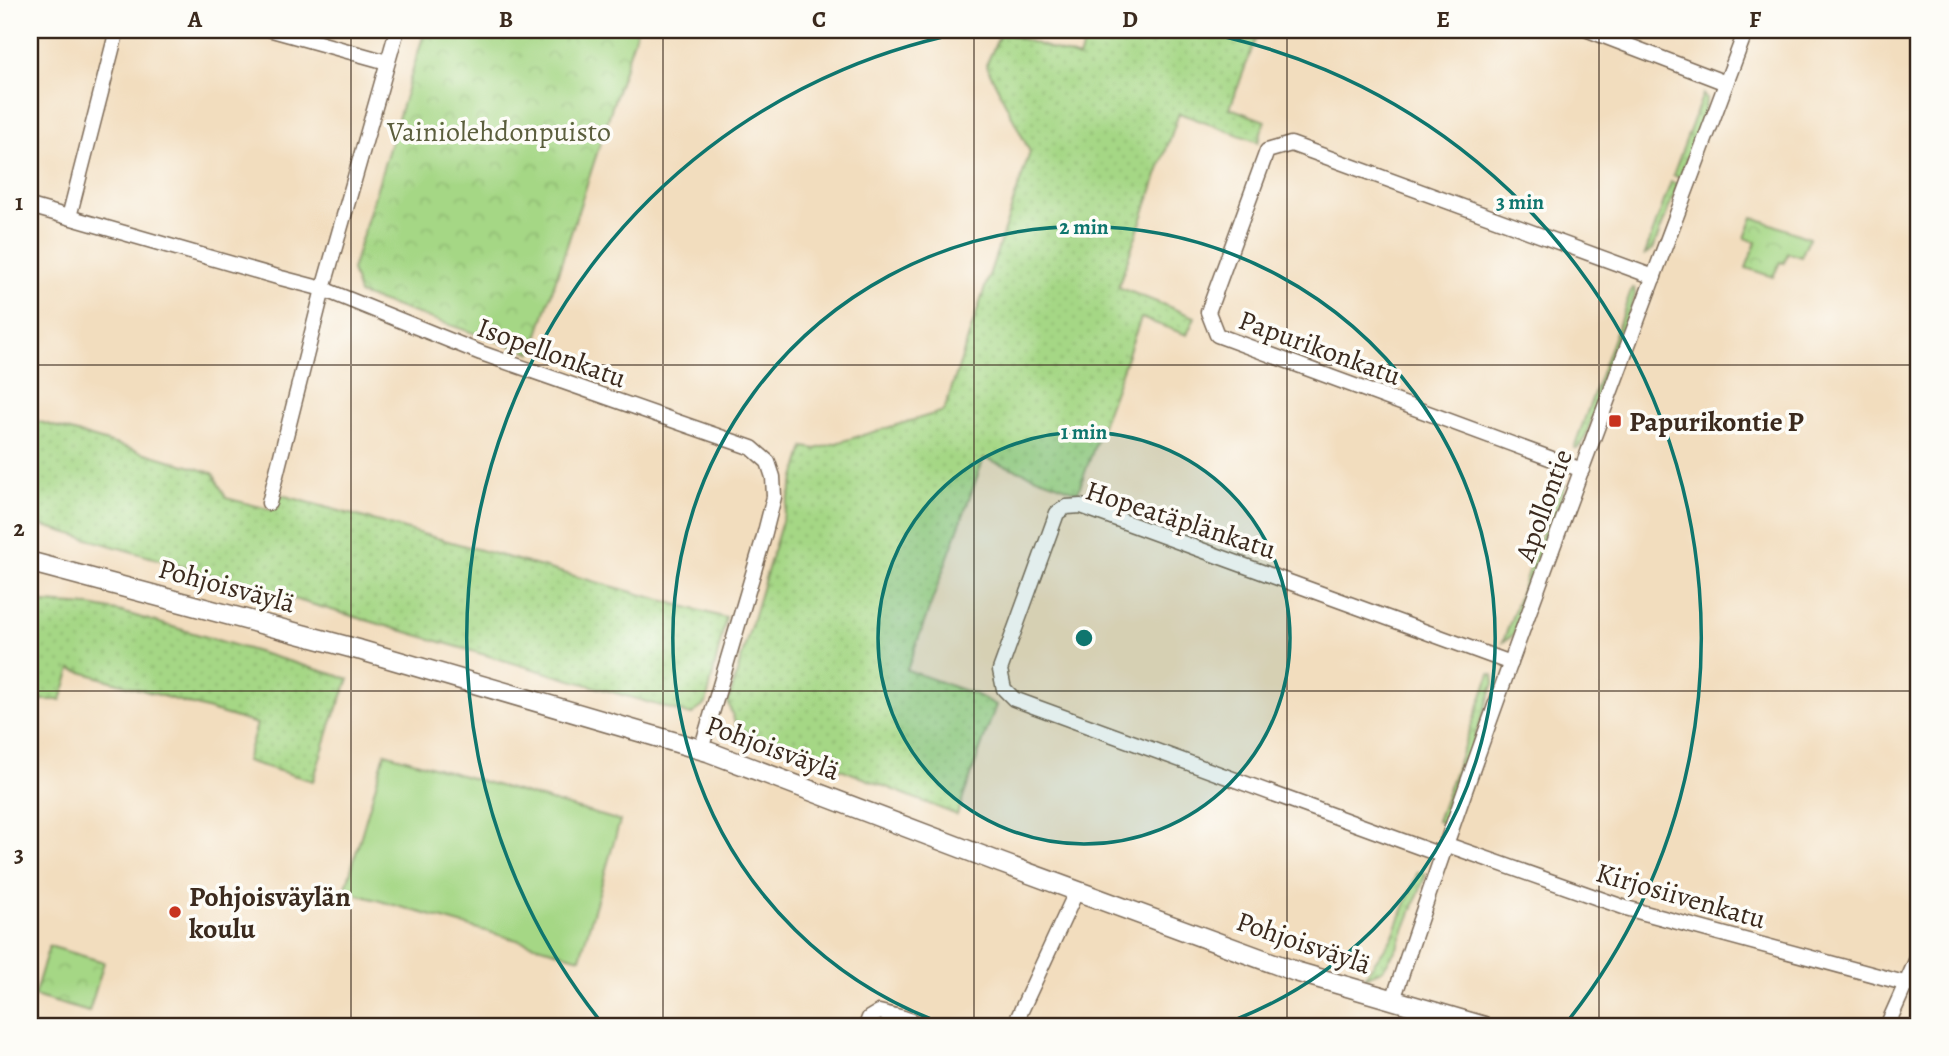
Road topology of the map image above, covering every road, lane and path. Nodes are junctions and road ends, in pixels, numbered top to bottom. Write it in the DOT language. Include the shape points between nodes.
graph roads {
  1 [pos="117,30"];
  2 [pos="272,30"];
  3 [pos="397,30"];
  4 [pos="1588,30"];
  5 [pos="1746,30"];
  6 [pos="387,62"];
  7 [pos="1726,83"];
  8 [pos="30,206"];
  9 [pos="69,217"];
  10 [pos="1654,277"];
  11 [pos="323,289"];
  12 [pos="1582,470"];
  13 [pos="270,503"];
  14 [pos="30,562"];
  15 [pos="1510,663"];
  16 [pos="701,750"];
  17 [pos="1443,850"];
  18 [pos="1077,890"];
  19 [pos="1919,954"];
  20 [pos="1912,985"];
  21 [pos="1393,1000"];
  22 [pos="866,1026"];
  23 [pos="927,1026"];
  24 [pos="1014,1026"];
  25 [pos="1483,1026"];
  26 [pos="1887,1026"];
  1 -- 9 [label="street"];
  2 -- 6 [label="street"];
  3 -- 6 [label="street"];
  4 -- 7 [label="street"];
  5 -- 7 [label="street, Apollontie"];
  6 -- 11 [label="street"];
  7 -- 10 [label="street, Apollontie"];
  8 -- 9 [label="street, Isopellonkatu"];
  9 -- 11 [label="street, Isopellonkatu"];
  10 -- 12 [label="street, Apollontie"];
  10 -- 12 [label="street, Papurikonkatu" via="1291,144 1267,152 1208,312 1217,335"];
  11 -- 13 [label="street"];
  11 -- 16 [label="street, Isopellonkatu" via="481,354 752,448 768,462 774,497"];
  12 -- 15 [label="street, Apollontie"];
  14 -- 16 [label="main road, Pohjoisväylä" via="347,646"];
  15 -- 17 [label="street, Apollontie"];
  15 -- 17 [label="street, Hopeatäplänkatu" via="1081,506 1056,513 1000,670 1004,689 1014,699"];
  16 -- 18 [label="main road, Pohjoisväylä"];
  17 -- 20 [label="street, Kirjosiivenkatu" via="1626,908"];
  17 -- 21 [label="street, Apollontie"];
  18 -- 21 [label="main road, Pohjoisväylä" via="1297,972"];
  18 -- 24 [label="street"];
  19 -- 20 [label="street"];
  20 -- 26 [label="street"];
  21 -- 25 [label="main road, Pohjoisväylä"];
  22 -- 23 [label="street" via="880,1012"];
}
